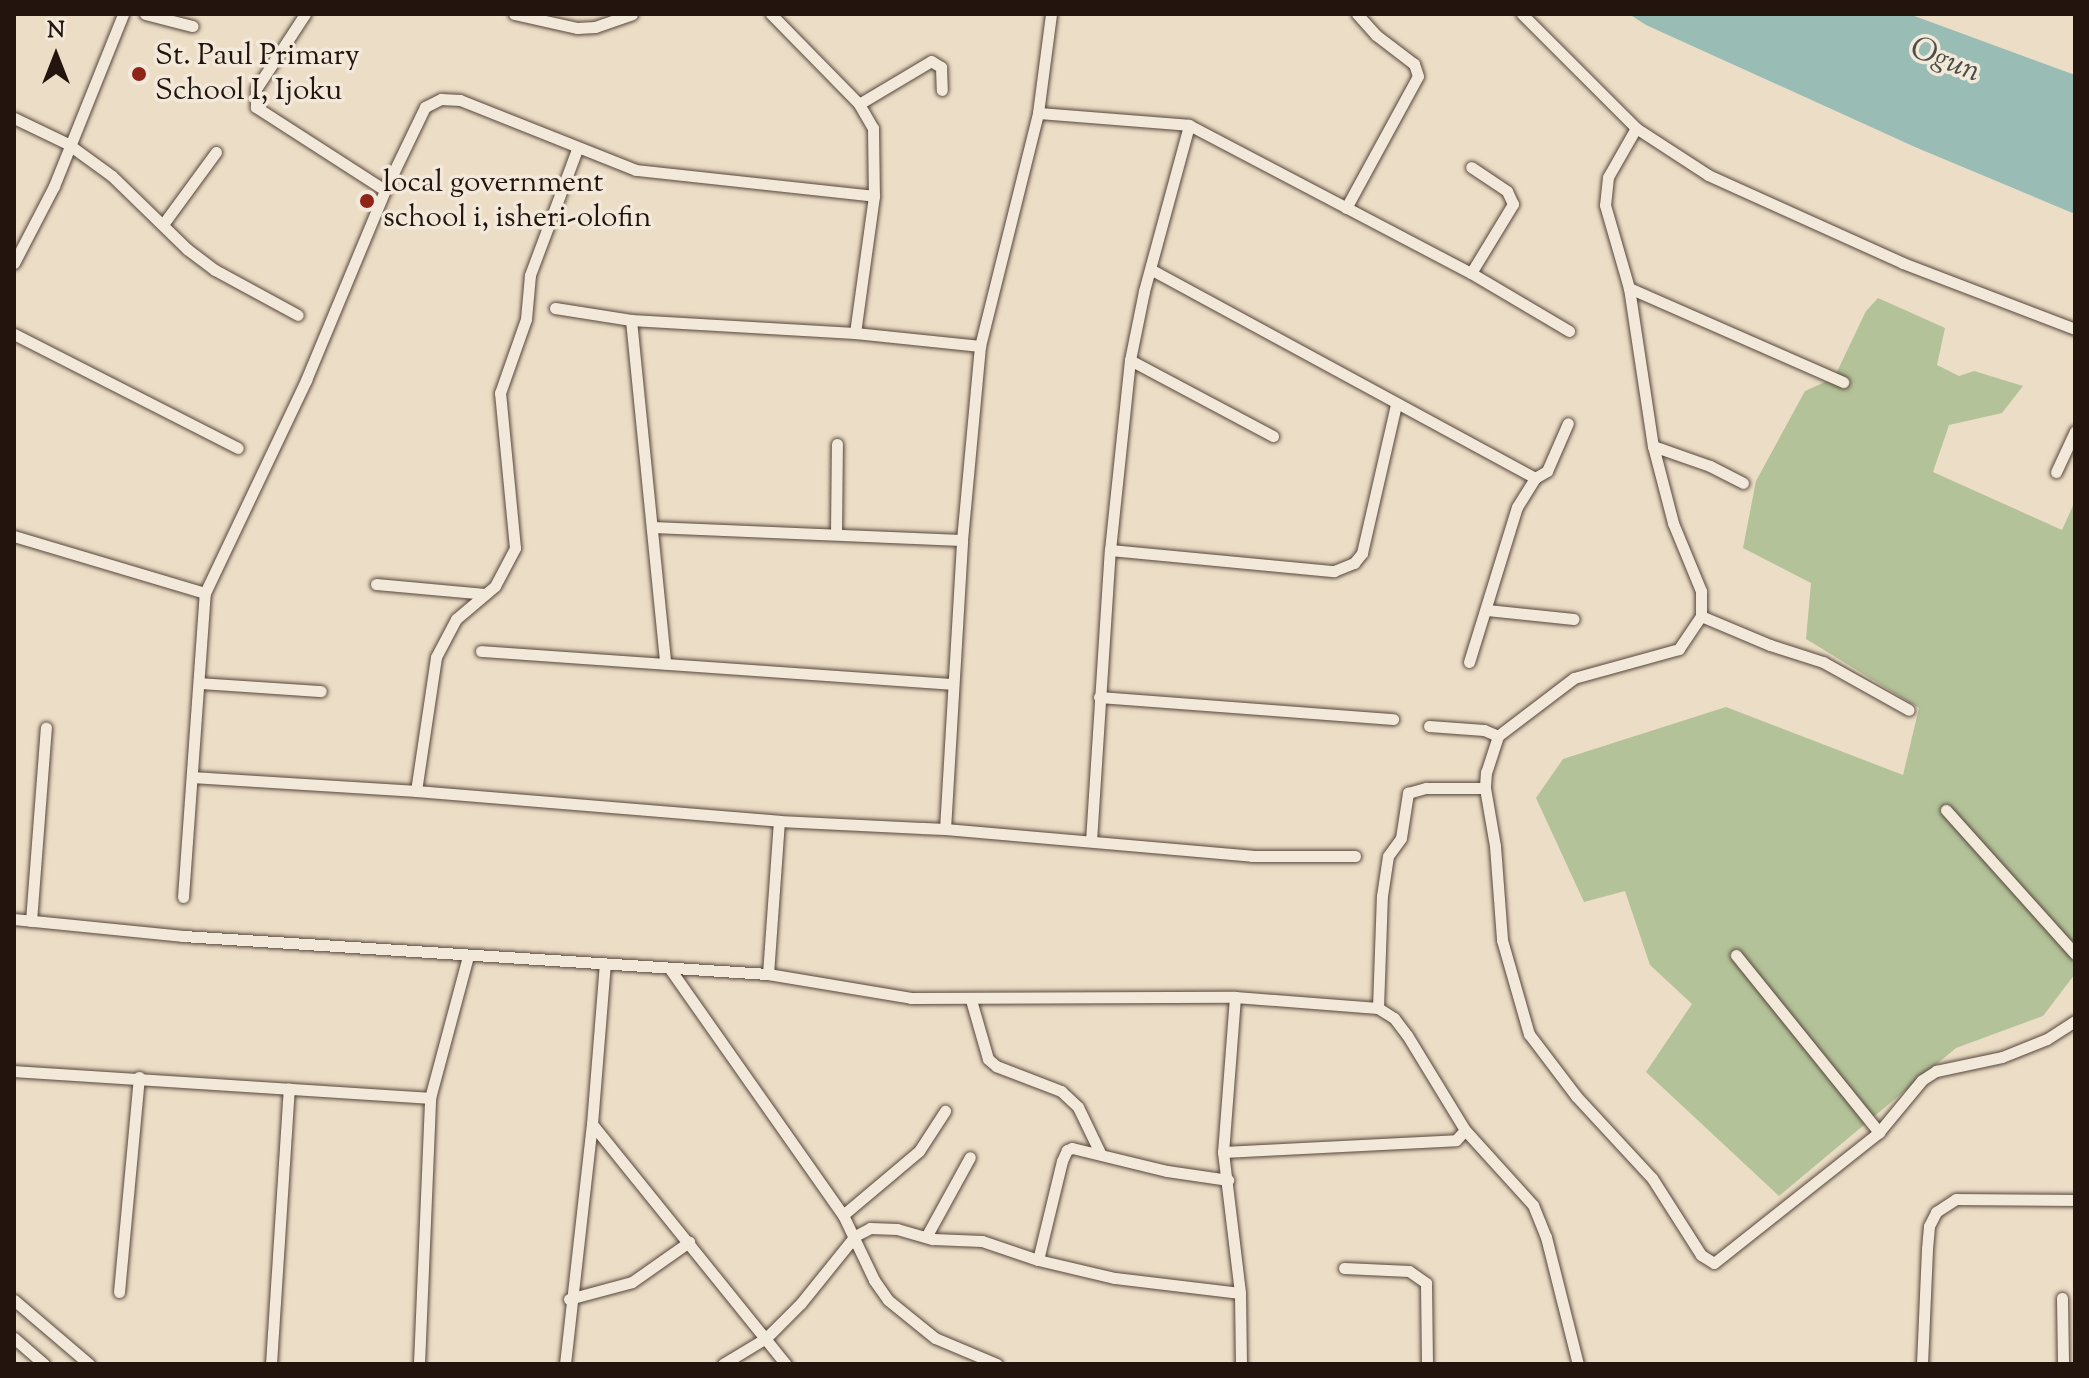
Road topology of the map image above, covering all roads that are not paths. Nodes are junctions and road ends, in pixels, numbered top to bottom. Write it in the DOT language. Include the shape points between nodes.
graph roads {
  1 [pos="123,14"];
  2 [pos="145,14"];
  3 [pos="305,14"];
  4 [pos="514,14"];
  5 [pos="632,14"];
  6 [pos="771,14"];
  7 [pos="1051,14"];
  8 [pos="1357,14"];
  9 [pos="1522,14"];
  10 [pos="192,26"];
  11 [pos="942,90"];
  12 [pos="859,104"];
  13 [pos="1038,113"];
  14 [pos="14,118"];
  15 [pos="1189,125"];
  16 [pos="1636,128"];
  17 [pos="68,144"];
  18 [pos="577,149"];
  19 [pos="216,152"];
  20 [pos="1471,167"];
  21 [pos="385,190"];
  22 [pos="874,196"];
  23 [pos="1346,208"];
  24 [pos="164,223"];
  25 [pos="14,263"];
  26 [pos="1152,270"];
  27 [pos="1471,273"];
  28 [pos="1629,288"];
  29 [pos="555,308"];
  30 [pos="298,315"];
  31 [pos="631,320"];
  32 [pos="2075,329"];
  33 [pos="1569,331"];
  34 [pos="855,333"];
  35 [pos="14,334"];
  36 [pos="980,346"];
  37 [pos="1130,360"];
  38 [pos="1843,382"];
  39 [pos="1396,404"];
  40 [pos="1568,423"];
  41 [pos="2075,431"];
  42 [pos="1273,436"];
  43 [pos="837,444"];
  44 [pos="1653,446"];
  45 [pos="238,448"];
  46 [pos="2056,472"];
  47 [pos="1535,478"];
  48 [pos="1743,483"];
  49 [pos="652,527"];
  50 [pos="836,533"];
  51 [pos="14,536"];
  52 [pos="962,540"];
  53 [pos="1110,550"];
  54 [pos="376,584"];
  55 [pos="205,593"];
  56 [pos="485,594"];
  57 [pos="1487,610"];
  58 [pos="1701,616"];
  59 [pos="1574,619"];
  60 [pos="481,651"];
  61 [pos="1469,662"];
  62 [pos="665,663"];
  63 [pos="199,683"];
  64 [pos="953,684"];
  65 [pos="321,691"];
  66 [pos="1099,697"];
  67 [pos="1909,710"];
  68 [pos="1393,719"];
  69 [pos="1429,726"];
  70 [pos="46,728"];
  71 [pos="1498,736"];
  72 [pos="193,777"];
  73 [pos="1485,788"];
  74 [pos="416,791"];
  75 [pos="1946,810"];
  76 [pos="779,821"];
  77 [pos="945,829"];
  78 [pos="1091,841"];
  79 [pos="1355,856"];
  80 [pos="183,897"];
  81 [pos="14,919"];
  82 [pos="31,921"];
  83 [pos="2075,954"];
  84 [pos="1736,955"];
  85 [pos="468,956"];
  86 [pos="605,964"];
  87 [pos="670,969"];
  88 [pos="768,974"];
  89 [pos="1235,997"];
  90 [pos="971,1000"];
  91 [pos="1378,1008"];
  92 [pos="2075,1021"];
  93 [pos="14,1071"];
  94 [pos="139,1077"];
  95 [pos="289,1089"];
  96 [pos="430,1098"];
  97 [pos="945,1111"];
  98 [pos="592,1124"];
  99 [pos="1465,1130"];
  100 [pos="1879,1132"];
  101 [pos="1223,1152"];
  102 [pos="1100,1153"];
  103 [pos="970,1157"];
  104 [pos="1228,1180"];
  105 [pos="2075,1200"];
  106 [pos="843,1215"];
  107 [pos="855,1236"];
  108 [pos="926,1237"];
  109 [pos="689,1242"];
  110 [pos="1038,1260"];
  111 [pos="1344,1268"];
  112 [pos="119,1292"];
  113 [pos="1240,1293"];
  114 [pos="2062,1298"];
  115 [pos="569,1299"];
  116 [pos="14,1300"];
  117 [pos="14,1338"];
  118 [pos="766,1338"];
  119 [pos="44,1364"];
  120 [pos="89,1364"];
  121 [pos="271,1364"];
  122 [pos="419,1364"];
  123 [pos="565,1364"];
  124 [pos="723,1364"];
  125 [pos="786,1364"];
  126 [pos="997,1364"];
  127 [pos="1241,1364"];
  128 [pos="1427,1364"];
  129 [pos="1578,1364"];
  130 [pos="1922,1364"];
  131 [pos="2063,1364"];
  1 -- 17 [label="street"];
  2 -- 10 [label="street"];
  3 -- 21 [label="street" via="256,89 256,107"];
  4 -- 5 [label="street" via="577,28"];
  6 -- 12 [label="street"];
  7 -- 13 [label="street"];
  8 -- 23 [label="street" via="1414,64 1418,76"];
  9 -- 16 [label="street"];
  11 -- 12 [label="street" via="941,67 931,61"];
  12 -- 22 [label="street" via="873,128"];
  13 -- 15 [label="street"];
  13 -- 36 [label="street"];
  14 -- 17 [label="street"];
  15 -- 23 [label="street"];
  15 -- 26 [label="street"];
  16 -- 28 [label="street" via="1604,192"];
  16 -- 32 [label="street" via="1708,175 1903,263"];
  17 -- 24 [label="street"];
  17 -- 25 [label="street" via="54,186"];
  18 -- 21 [label="street" via="460,100 441,99 425,107"];
  18 -- 22 [label="street" via="665,175"];
  18 -- 56 [label="street" via="530,275 526,319 500,393 515,548 495,586"];
  19 -- 24 [label="street"];
  20 -- 27 [label="street" via="1507,191 1513,204"];
  21 -- 55 [label="street" via="306,380"];
  22 -- 34 [label="street"];
  23 -- 27 [label="street"];
  24 -- 30 [label="street" via="215,270"];
  26 -- 37 [label="street"];
  26 -- 39 [label="street"];
  27 -- 33 [label="street"];
  28 -- 38 [label="street"];
  28 -- 44 [label="street"];
  29 -- 31 [label="street"];
  31 -- 34 [label="street"];
  31 -- 49 [label="street"];
  34 -- 36 [label="street"];
  35 -- 45 [label="street"];
  36 -- 52 [label="street"];
  37 -- 42 [label="street"];
  37 -- 53 [label="street"];
  39 -- 47 [label="street"];
  39 -- 53 [label="street" via="1362,553 1354,563 1334,571"];
  40 -- 47 [label="street" via="1547,471"];
  41 -- 46 [label="street"];
  43 -- 50 [label="street"];
  44 -- 48 [label="street"];
  44 -- 58 [label="street" via="1673,523 1701,591"];
  47 -- 57 [label="street" via="1517,507"];
  49 -- 50 [label="street"];
  49 -- 62 [label="street"];
  50 -- 52 [label="street"];
  51 -- 55 [label="street"];
  52 -- 64 [label="street"];
  53 -- 66 [label="street"];
  54 -- 56 [label="street"];
  55 -- 63 [label="street"];
  56 -- 74 [label="street" via="456,619 436,657"];
  57 -- 59 [label="street"];
  57 -- 61 [label="street"];
  58 -- 67 [label="street" via="1823,662"];
  58 -- 71 [label="street" via="1679,649 1574,678"];
  60 -- 62 [label="street"];
  62 -- 64 [label="street"];
  63 -- 65 [label="street"];
  63 -- 72 [label="street"];
  64 -- 77 [label="street"];
  66 -- 68 [label="street"];
  66 -- 78 [label="street"];
  69 -- 71 [label="street"];
  70 -- 82 [label="street"];
  71 -- 73 [label="street"];
  72 -- 74 [label="street"];
  72 -- 80 [label="street"];
  73 -- 91 [label="street" via="1408,793 1401,838 1388,856 1382,896"];
  73 -- 100 [label="street" via="1502,940 1529,1034 1576,1096 1652,1178 1706,1261 1721,1260"];
  74 -- 76 [label="street"];
  75 -- 83 [label="street"];
  76 -- 77 [label="street"];
  76 -- 88 [label="street"];
  77 -- 78 [label="street"];
  78 -- 79 [label="street" via="1252,856"];
  81 -- 82 [label="street"];
  82 -- 85 [label="street"];
  84 -- 100 [label="street"];
  85 -- 86 [label="street"];
  85 -- 96 [label="street"];
  86 -- 87 [label="street"];
  86 -- 98 [label="street"];
  87 -- 88 [label="street"];
  87 -- 106 [label="street"];
  88 -- 90 [label="street" via="911,998"];
  89 -- 90 [label="street"];
  89 -- 91 [label="street"];
  89 -- 101 [label="street"];
  90 -- 102 [label="street" via="988,1059 1061,1091 1078,1107"];
  91 -- 99 [label="street" via="1407,1035"];
  92 -- 100 [label="street" via="2002,1057 1936,1071 1922,1080"];
  93 -- 94 [label="street"];
  94 -- 95 [label="street"];
  94 -- 112 [label="street"];
  95 -- 96 [label="street"];
  95 -- 121 [label="street"];
  96 -- 122 [label="street"];
  97 -- 106 [label="street" via="919,1151"];
  98 -- 109 [label="street"];
  98 -- 115 [label="street"];
  99 -- 101 [label="street" via="1456,1140"];
  99 -- 129 [label="street" via="1541,1219"];
  101 -- 104 [label="street"];
  102 -- 104 [label="street"];
  102 -- 110 [label="street" via="1067,1150"];
  103 -- 108 [label="street"];
  104 -- 113 [label="street"];
  105 -- 130 [label="street" via="1956,1199 1936,1212 1929,1226"];
  106 -- 107 [label="street"];
  107 -- 108 [label="street" via="883,1228"];
  107 -- 118 [label="street"];
  107 -- 126 [label="street" via="874,1280 906,1318 935,1338"];
  108 -- 110 [label="street" via="982,1241"];
  109 -- 115 [label="street" via="632,1282"];
  109 -- 118 [label="street"];
  110 -- 113 [label="street" via="1115,1278"];
  111 -- 128 [label="street" via="1409,1271 1426,1283"];
  113 -- 127 [label="street"];
  114 -- 131 [label="street"];
  115 -- 123 [label="street"];
  116 -- 120 [label="street"];
  117 -- 119 [label="street"];
  118 -- 124 [label="street"];
  118 -- 125 [label="street"];
}
